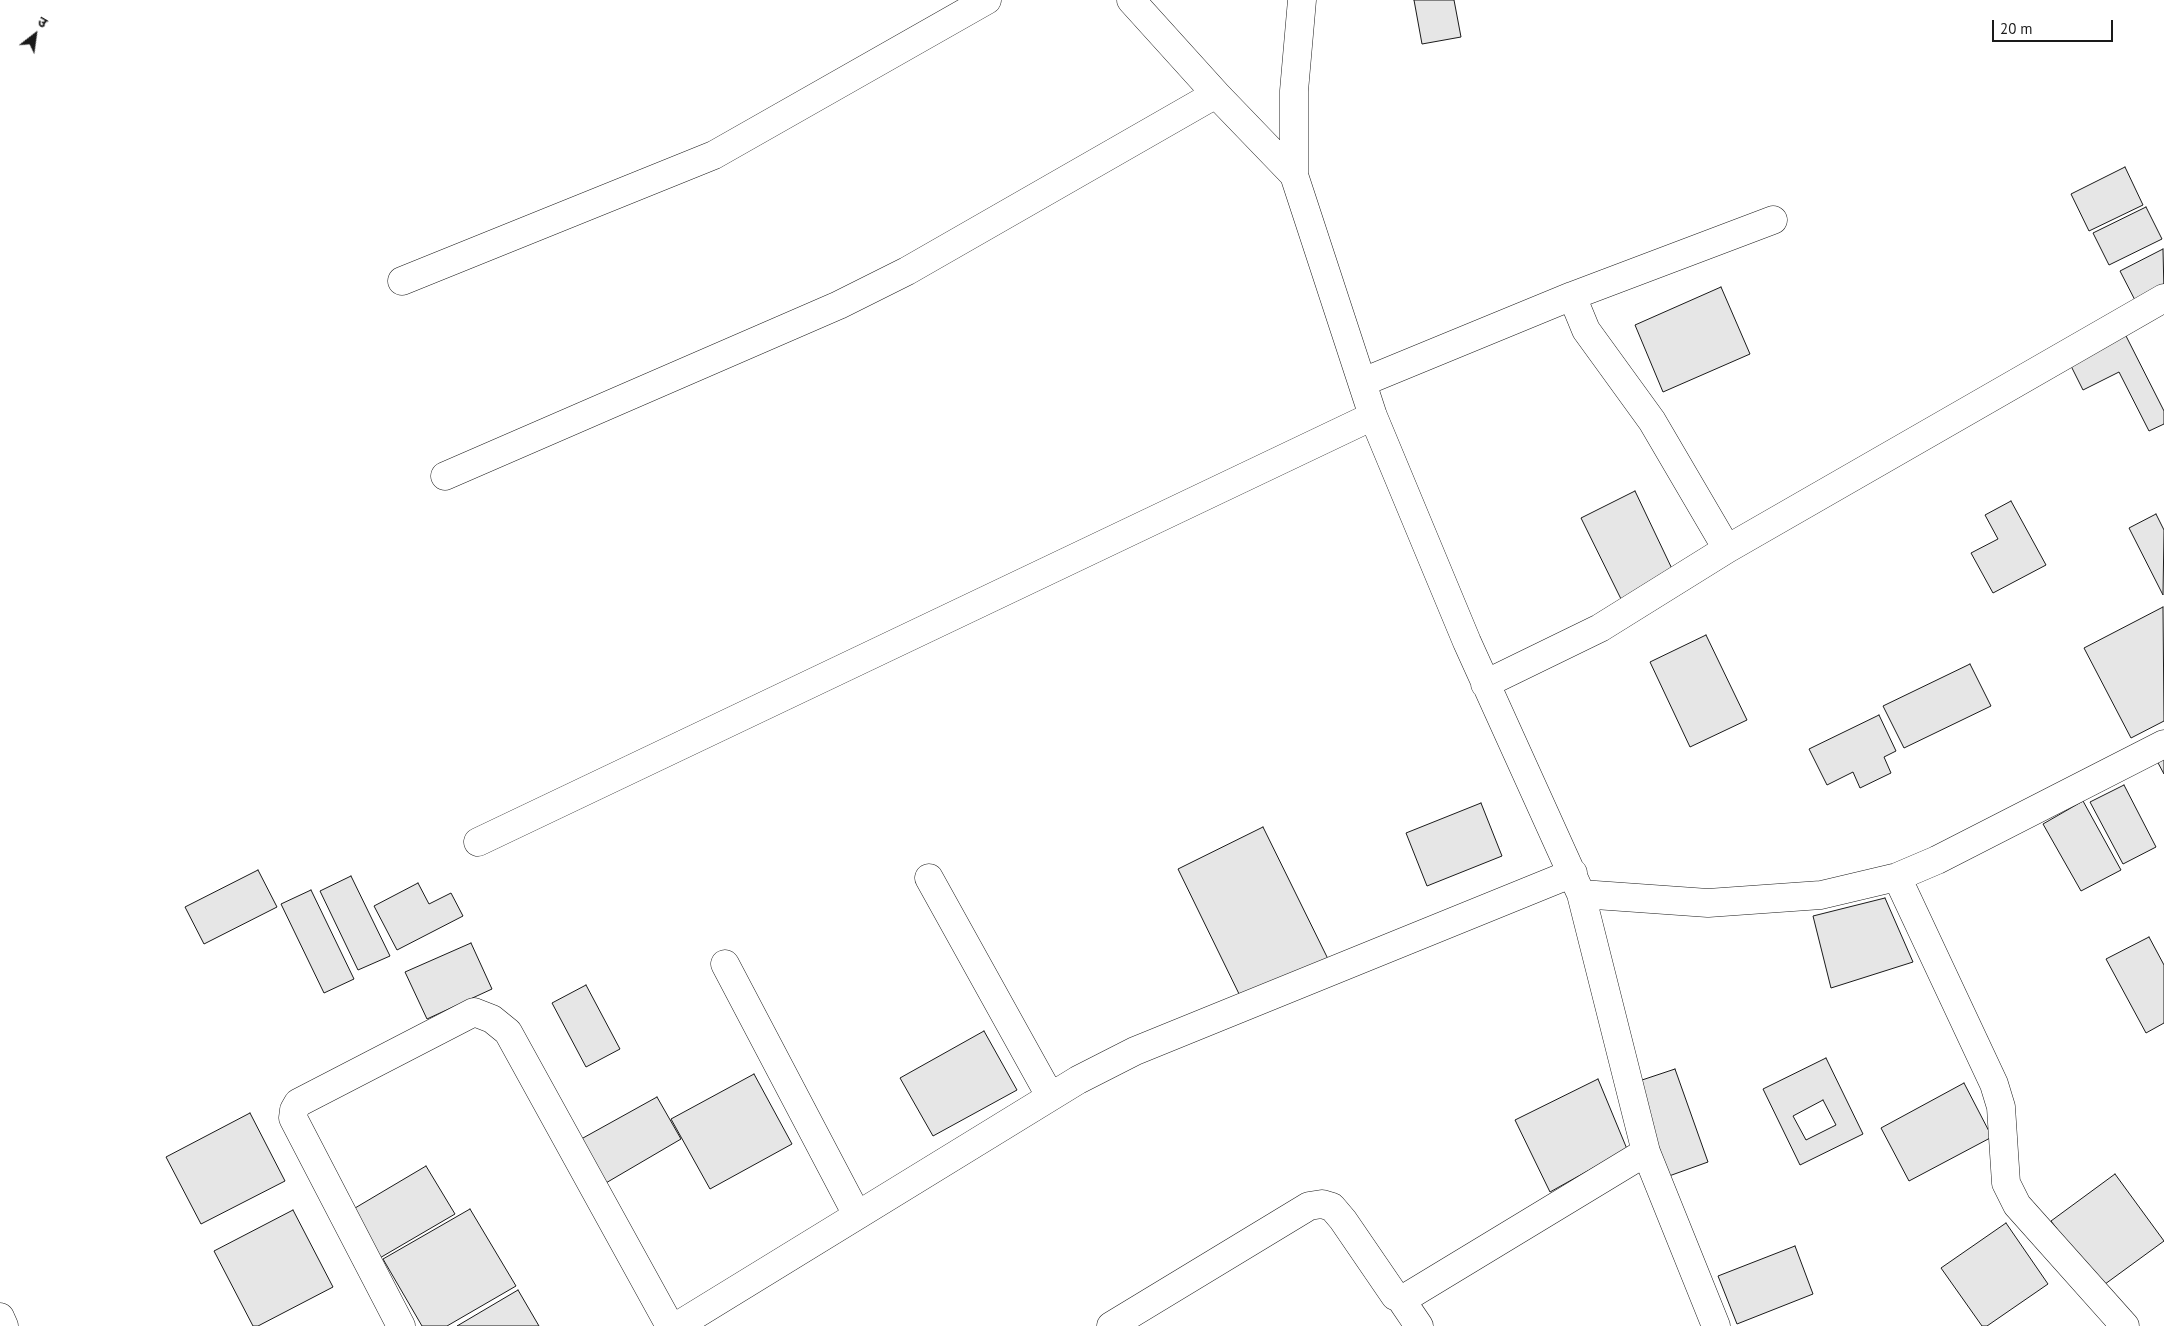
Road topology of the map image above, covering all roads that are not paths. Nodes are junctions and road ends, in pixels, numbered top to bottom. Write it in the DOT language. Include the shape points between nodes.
graph roads {
  1 [pos="987,0"];
  2 [pos="1131,0"];
  3 [pos="1302,0"];
  4 [pos="1216,94"];
  5 [pos="1294,175"];
  6 [pos="1774,220"];
  7 [pos="402,281"];
  8 [pos="1572,296"];
  9 [pos="2164,298"];
  10 [pos="1363,382"];
  11 [pos="1373,416"];
  12 [pos="445,476"];
  13 [pos="1727,549"];
  14 [pos="1486,684"];
  15 [pos="2164,744"];
  16 [pos="478,842"];
  17 [pos="1897,877"];
  18 [pos="930,878"];
  19 [pos="1577,883"];
  20 [pos="725,964"];
  21 [pos="1050,1096"];
  22 [pos="1646,1152"];
  23 [pos="857,1214"];
  24 [pos="1400,1298"];
  25 [pos="0,1317"];
  26 [pos="4,1326"];
  27 [pos="401,1326"];
  28 [pos="670,1326"];
  29 [pos="677,1326"];
  30 [pos="1111,1326"];
  31 [pos="1419,1326"];
  32 [pos="1716,1326"];
  33 [pos="2124,1326"];
  1 -- 7 [label="street" via="714,155"];
  2 -- 4 [label="street"];
  3 -- 5 [label="street" via="1294,91"];
  4 -- 5 [label="street"];
  4 -- 12 [label="street" via="907,271 839,305"];
  5 -- 10 [label="street"];
  6 -- 8 [label="street"];
  8 -- 10 [label="street"];
  8 -- 13 [label="street" via="1586,330 1652,421"];
  9 -- 13 [label="street"];
  10 -- 11 [label="street"];
  11 -- 14 [label="street"];
  11 -- 16 [label="street"];
  13 -- 14 [label="street" via="1600,628"];
  14 -- 19 [label="street"];
  15 -- 17 [label="street" via="1937,860"];
  17 -- 19 [label="street" via="1820,895 1708,904"];
  17 -- 33 [label="street" via="1994,1084 2001,1107 2006,1183 2017,1205"];
  18 -- 21 [label="street"];
  19 -- 21 [label="street" via="1135,1051"];
  19 -- 22 [label="street"];
  20 -- 23 [label="street"];
  21 -- 23 [label="street"];
  22 -- 24 [label="street" via="1408,1297"];
  22 -- 32 [label="street"];
  23 -- 29 [label="street"];
  24 -- 30 [label="street" via="1343,1220 1332,1207 1322,1204 1309,1206"];
  24 -- 31 [label="street"];
  25 -- 26 [label="street"];
  27 -- 28 [label="street" via="293,1118 294,1110 298,1103 474,1012 492,1019 508,1032"];
}
